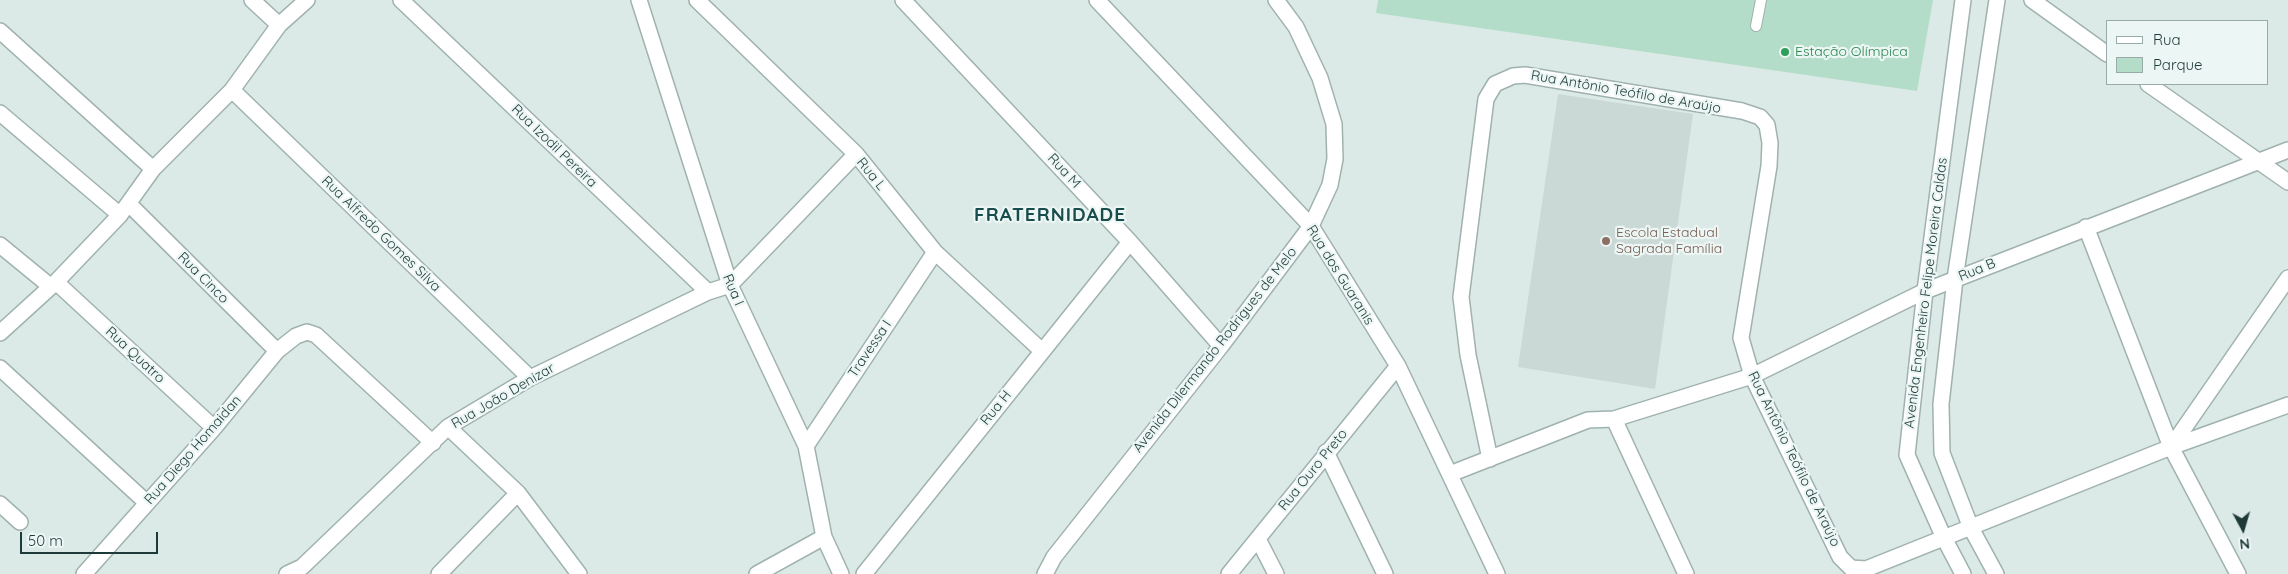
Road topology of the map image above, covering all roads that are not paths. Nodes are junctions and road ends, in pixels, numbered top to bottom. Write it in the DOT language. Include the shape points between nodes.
graph roads {
  1 [pos="252,0"];
  2 [pos="307,0"];
  3 [pos="401,0"];
  4 [pos="639,0"];
  5 [pos="697,0"];
  6 [pos="903,0"];
  7 [pos="1097,0"];
  8 [pos="1276,0"];
  9 [pos="1761,0"];
  10 [pos="1963,0"];
  11 [pos="1997,0"];
  12 [pos="2032,0"];
  13 [pos="280,25"];
  14 [pos="1756,26"];
  15 [pos="0,31"];
  16 [pos="2106,53"];
  17 [pos="2149,85"];
  18 [pos="232,90"];
  19 [pos="0,113"];
  20 [pos="2288,150"];
  21 [pos="856,154"];
  22 [pos="2258,162"];
  23 [pos="152,169"];
  24 [pos="2288,182"];
  25 [pos="124,209"];
  26 [pos="1311,226"];
  27 [pos="2086,227"];
  28 [pos="1130,242"];
  29 [pos="0,245"];
  30 [pos="935,252"];
  31 [pos="2288,278"];
  32 [pos="1955,279"];
  33 [pos="53,284"];
  34 [pos="730,286"];
  35 [pos="1925,291"];
  36 [pos="708,292"];
  37 [pos="0,333"];
  38 [pos="1221,346"];
  39 [pos="277,351"];
  40 [pos="1042,351"];
  41 [pos="1398,366"];
  42 [pos="0,368"];
  43 [pos="1752,376"];
  44 [pos="530,378"];
  45 [pos="2288,405"];
  46 [pos="1614,419"];
  47 [pos="448,427"];
  48 [pos="214,428"];
  49 [pos="433,443"];
  50 [pos="806,446"];
  51 [pos="2172,447"];
  52 [pos="1326,452"];
  53 [pos="1490,459"];
  54 [pos="1450,474"];
  55 [pos="518,493"];
  56 [pos="147,503"];
  57 [pos="0,504"];
  58 [pos="20,522"];
  59 [pos="1971,528"];
  60 [pos="824,537"];
  61 [pos="1944,538"];
  62 [pos="1258,539"];
  63 [pos="306,570"];
  64 [pos="84,574"];
  65 [pos="287,574"];
  66 [pos="439,574"];
  67 [pos="579,574"];
  68 [pos="757,574"];
  69 [pos="841,574"];
  70 [pos="864,574"];
  71 [pos="1045,574"];
  72 [pos="1229,574"];
  73 [pos="1276,574"];
  74 [pos="1385,574"];
  75 [pos="1497,574"];
  76 [pos="1686,574"];
  77 [pos="1963,574"];
  78 [pos="1996,574"];
  79 [pos="2238,574"];
  1 -- 13 [label="street"];
  2 -- 13 [label="street"];
  3 -- 36 [label="street, Rua Izodil Pereira"];
  4 -- 34 [label="street, Rua I"];
  5 -- 21 [label="street, Rua L"];
  6 -- 28 [label="street, Rua M"];
  7 -- 26 [label="street, Rua dos Guaranis"];
  8 -- 26 [label="street, Avenida Dilermando Rodrigues de Melo" via="1300,35 1320,78 1334,124 1335,159 1330,185"];
  9 -- 14 [label="lane"];
  10 -- 35 [label="street, Avenida Engenheiro Felipe Moreira Caldas"];
  11 -- 32 [label="street, Avenida Engenheiro Felipe Moreira Caldas"];
  12 -- 16 [label="street"];
  13 -- 18 [label="street"];
  15 -- 23 [label="street"];
  17 -- 22 [label="street"];
  18 -- 23 [label="street"];
  18 -- 44 [label="street, Rua Alfredo Gomes Silva"];
  19 -- 25 [label="street, Rua Cinco"];
  20 -- 22 [label="street, Rua B"];
  21 -- 30 [label="street, Rua L"];
  21 -- 34 [label="street"];
  22 -- 24 [label="street"];
  22 -- 27 [label="street, Rua B"];
  23 -- 25 [label="street"];
  25 -- 33 [label="street"];
  25 -- 39 [label="street, Rua Cinco"];
  26 -- 38 [label="street, Avenida Dilermando Rodrigues de Melo"];
  26 -- 41 [label="street, Rua dos Guaranis"];
  27 -- 32 [label="street, Rua B"];
  27 -- 51 [label="street"];
  28 -- 38 [label="street, Rua M"];
  28 -- 40 [label="street, Rua H"];
  29 -- 33 [label="street, Rua Quatro"];
  30 -- 40 [label="street, Rua L"];
  30 -- 50 [label="street, Travessa I"];
  31 -- 51 [label="street"];
  32 -- 35 [label="street, Rua B"];
  32 -- 59 [label="street, Avenida Engenheiro Felipe Moreira Caldas" via="1941,404 1942,453"];
  33 -- 37 [label="street"];
  33 -- 48 [label="street, Rua Quatro"];
  34 -- 36 [label="street, Rua João Denizar"];
  34 -- 50 [label="street, Rua I"];
  35 -- 43 [label="street, Rua B"];
  35 -- 61 [label="street, Avenida Engenheiro Felipe Moreira Caldas" via="1907,455"];
  36 -- 44 [label="street, Rua João Denizar"];
  38 -- 71 [label="street, Avenida Dilermando Rodrigues de Melo" via="1054,557"];
  39 -- 48 [label="street, Rua Diego Homaidan"];
  39 -- 49 [label="street, Rua Diego Homaidan" via="296,336 307,332 316,335"];
  40 -- 70 [label="street, Rua H"];
  41 -- 52 [label="street, Rua Ouro Preto"];
  41 -- 54 [label="street, Rua dos Guaranis"];
  42 -- 56 [label="street"];
  43 -- 46 [label="street, Rua B"];
  43 -- 53 [label="street, Rua Antônio Teófilo de Araújo" via="1741,338 1770,166 1767,126 1760,117 1742,111 1525,75 1513,76 1495,84 1486,99 1461,296 1472,373"];
  43 -- 61 [label="street, Rua Antônio Teófilo de Araújo" via="1840,557 1852,568 1866,569"];
  44 -- 47 [label="street, Rua João Denizar"];
  45 -- 51 [label="street, Rua Antônio Teófilo de Araújo"];
  46 -- 53 [label="street, Rua B" via="1588,420"];
  46 -- 76 [label="street"];
  47 -- 49 [label="street, Rua João Denizar"];
  47 -- 55 [label="street"];
  48 -- 56 [label="street, Rua Diego Homaidan"];
  49 -- 63 [label="street, Rua João Denizar"];
  50 -- 60 [label="street, Rua I"];
  51 -- 59 [label="street, Rua Antônio Teófilo de Araújo"];
  51 -- 79 [label="street"];
  52 -- 62 [label="street, Rua Ouro Preto"];
  52 -- 74 [label="street"];
  53 -- 54 [label="street, Rua B"];
  54 -- 75 [label="street, Rua dos Guaranis"];
  55 -- 66 [label="street"];
  55 -- 67 [label="street"];
  56 -- 64 [label="street, Rua Diego Homaidan"];
  57 -- 58 [label="street"];
  59 -- 61 [label="street, Rua Antônio Teófilo de Araújo"];
  59 -- 78 [label="street, Avenida Engenheiro Felipe Moreira Caldas"];
  60 -- 68 [label="street"];
  60 -- 69 [label="street, Rua I"];
  61 -- 77 [label="street, Avenida Engenheiro Felipe Moreira Caldas"];
  62 -- 72 [label="street, Rua Ouro Preto"];
  62 -- 73 [label="street"];
  63 -- 65 [label="street, Rua João Denizar"];
}
